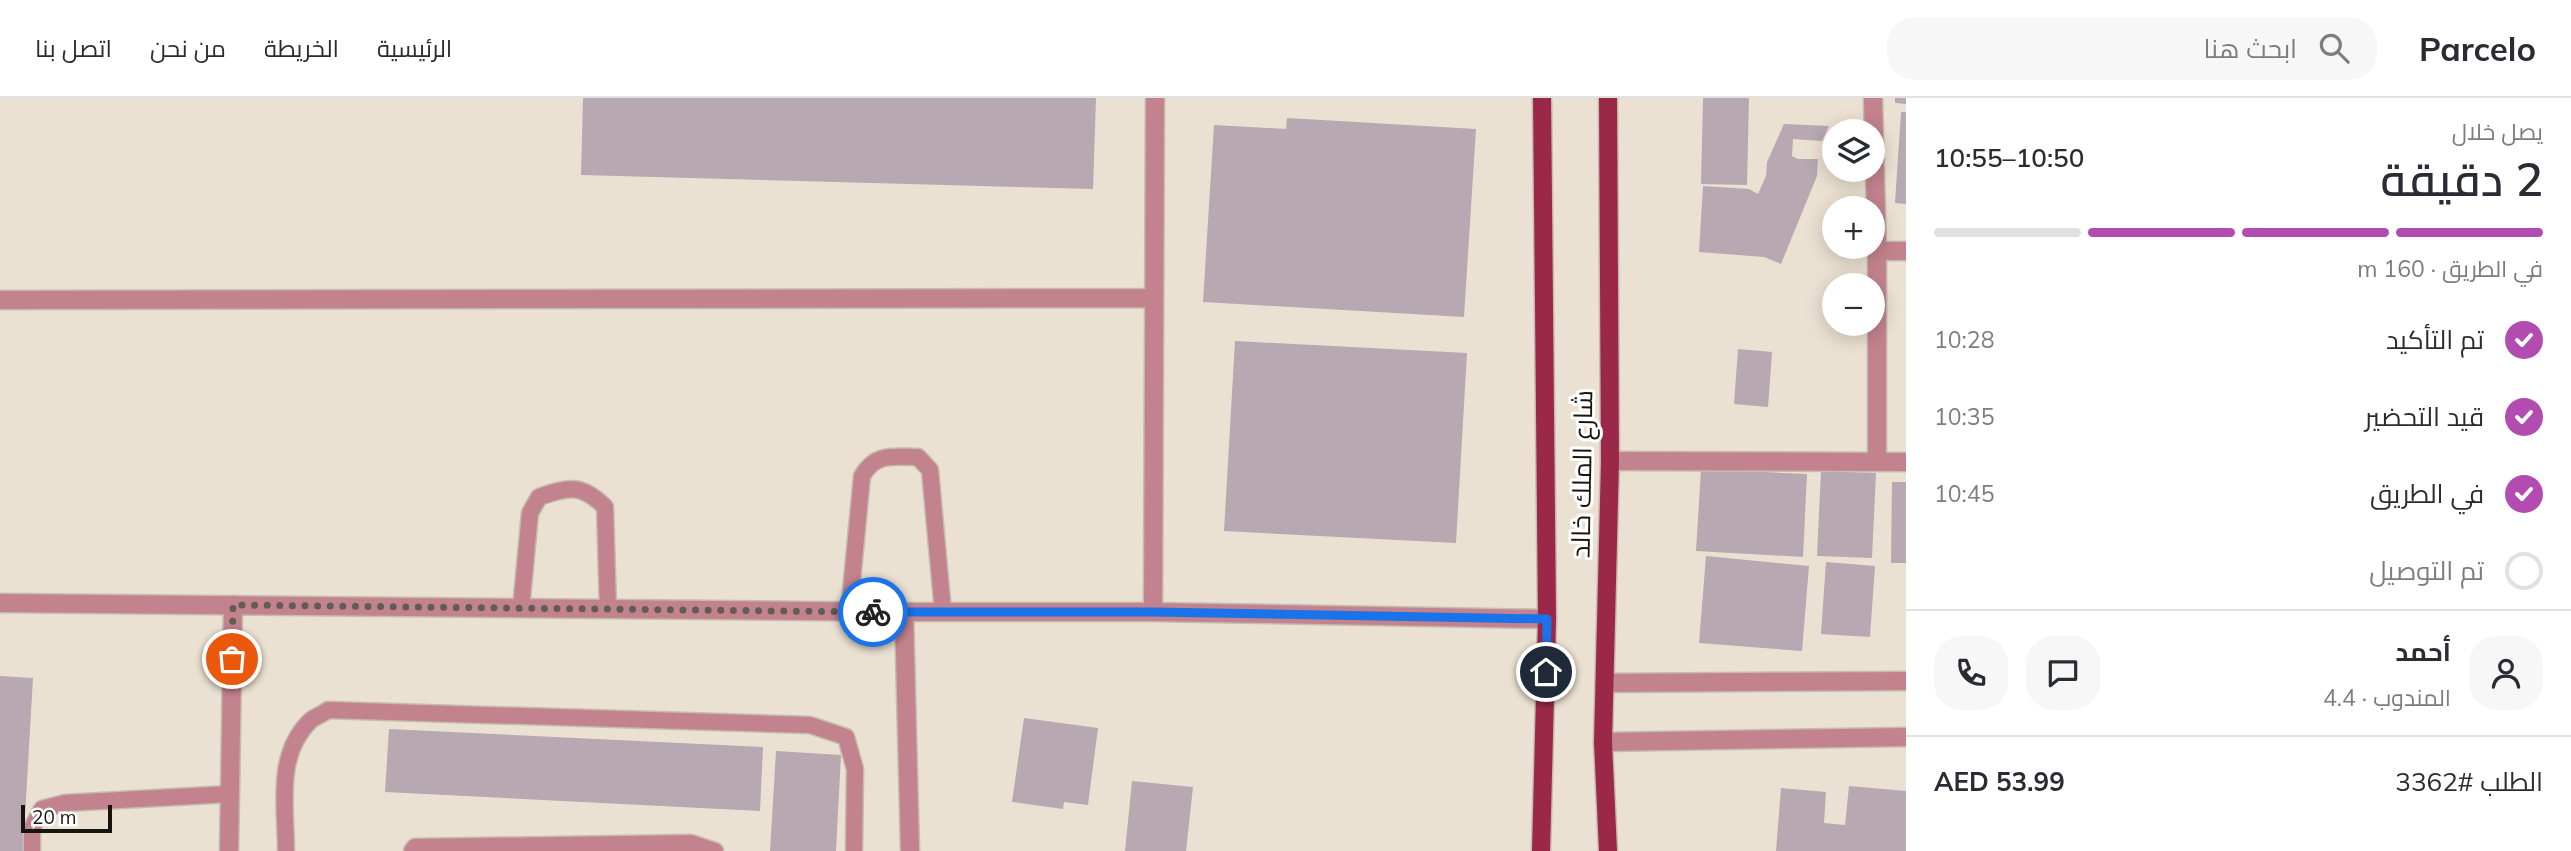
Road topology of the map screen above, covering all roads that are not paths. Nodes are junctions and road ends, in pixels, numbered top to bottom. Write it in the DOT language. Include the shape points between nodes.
graph roads {
  1 [pos="1155,98"];
  2 [pos="1542,98"];
  3 [pos="1608,98"];
  4 [pos="1873,98"];
  5 [pos="1876,196"];
  6 [pos="1885,251"];
  7 [pos="1906,251"];
  8 [pos="1877,259"];
  9 [pos="1153,298"];
  10 [pos="0,300"];
  11 [pos="1610,461"];
  12 [pos="1877,461"];
  13 [pos="1906,462"];
  14 [pos="0,603"];
  15 [pos="233,605"];
  16 [pos="521,608"];
  17 [pos="608,609"];
  18 [pos="849,612"];
  19 [pos="904,612"];
  20 [pos="943,612"];
  21 [pos="1153,612"];
  22 [pos="1547,619"];
  23 [pos="1906,681"];
  24 [pos="1605,683"];
  25 [pos="1906,737"];
  26 [pos="1604,742"];
  27 [pos="1604,762"];
  28 [pos="230,794"];
  29 [pos="32,851"];
  30 [pos="229,851"];
  31 [pos="286,851"];
  32 [pos="412,851"];
  33 [pos="715,851"];
  34 [pos="854,851"];
  35 [pos="910,851"];
  36 [pos="1543,851"];
  37 [pos="1602,851"];
  38 [pos="1608,851"];
  1 -- 9 [label="street"];
  2 -- 22 [label="main road, شارع الملك خالد"];
  3 -- 11 [label="main road, شارع الملك خالد"];
  4 -- 5 [label="street"];
  6 -- 7 [label="street"];
  8 -- 12 [label="street"];
  9 -- 10 [label="street"];
  9 -- 21 [label="street"];
  11 -- 12 [label="street"];
  11 -- 24 [label="main road, شارع الملك خالد"];
  12 -- 13 [label="street"];
  14 -- 15 [label="street"];
  15 -- 16 [label="street"];
  15 -- 28 [label="street"];
  16 -- 17 [label="street"];
  16 -- 17 [label="lane" via="530,513 538,496 567,487 590,492 604,507"];
  17 -- 18 [label="street"];
  18 -- 19 [label="street"];
  18 -- 20 [label="lane" via="862,475 879,458 918,457 930,470"];
  19 -- 20 [label="street"];
  19 -- 35 [label="street"];
  20 -- 21 [label="street"];
  21 -- 22 [label="street"];
  22 -- 36 [label="main road, شارع الملك خالد"];
  23 -- 24 [label="street"];
  24 -- 26 [label="main road, شارع الملك خالد"];
  25 -- 26 [label="street"];
  26 -- 27 [label="main road, شارع الملك خالد"];
  27 -- 37 [label="main road"];
  27 -- 38 [label="main road, شارع الملك خالد"];
  28 -- 29 [label="lane" via="65,803 42,809 32,828"];
  28 -- 30 [label="street"];
  31 -- 34 [label="lane" via="285,766 310,721 328,710 810,725 846,737 855,769"];
  32 -- 33 [label="lane" via="415,847 691,844"];
}
